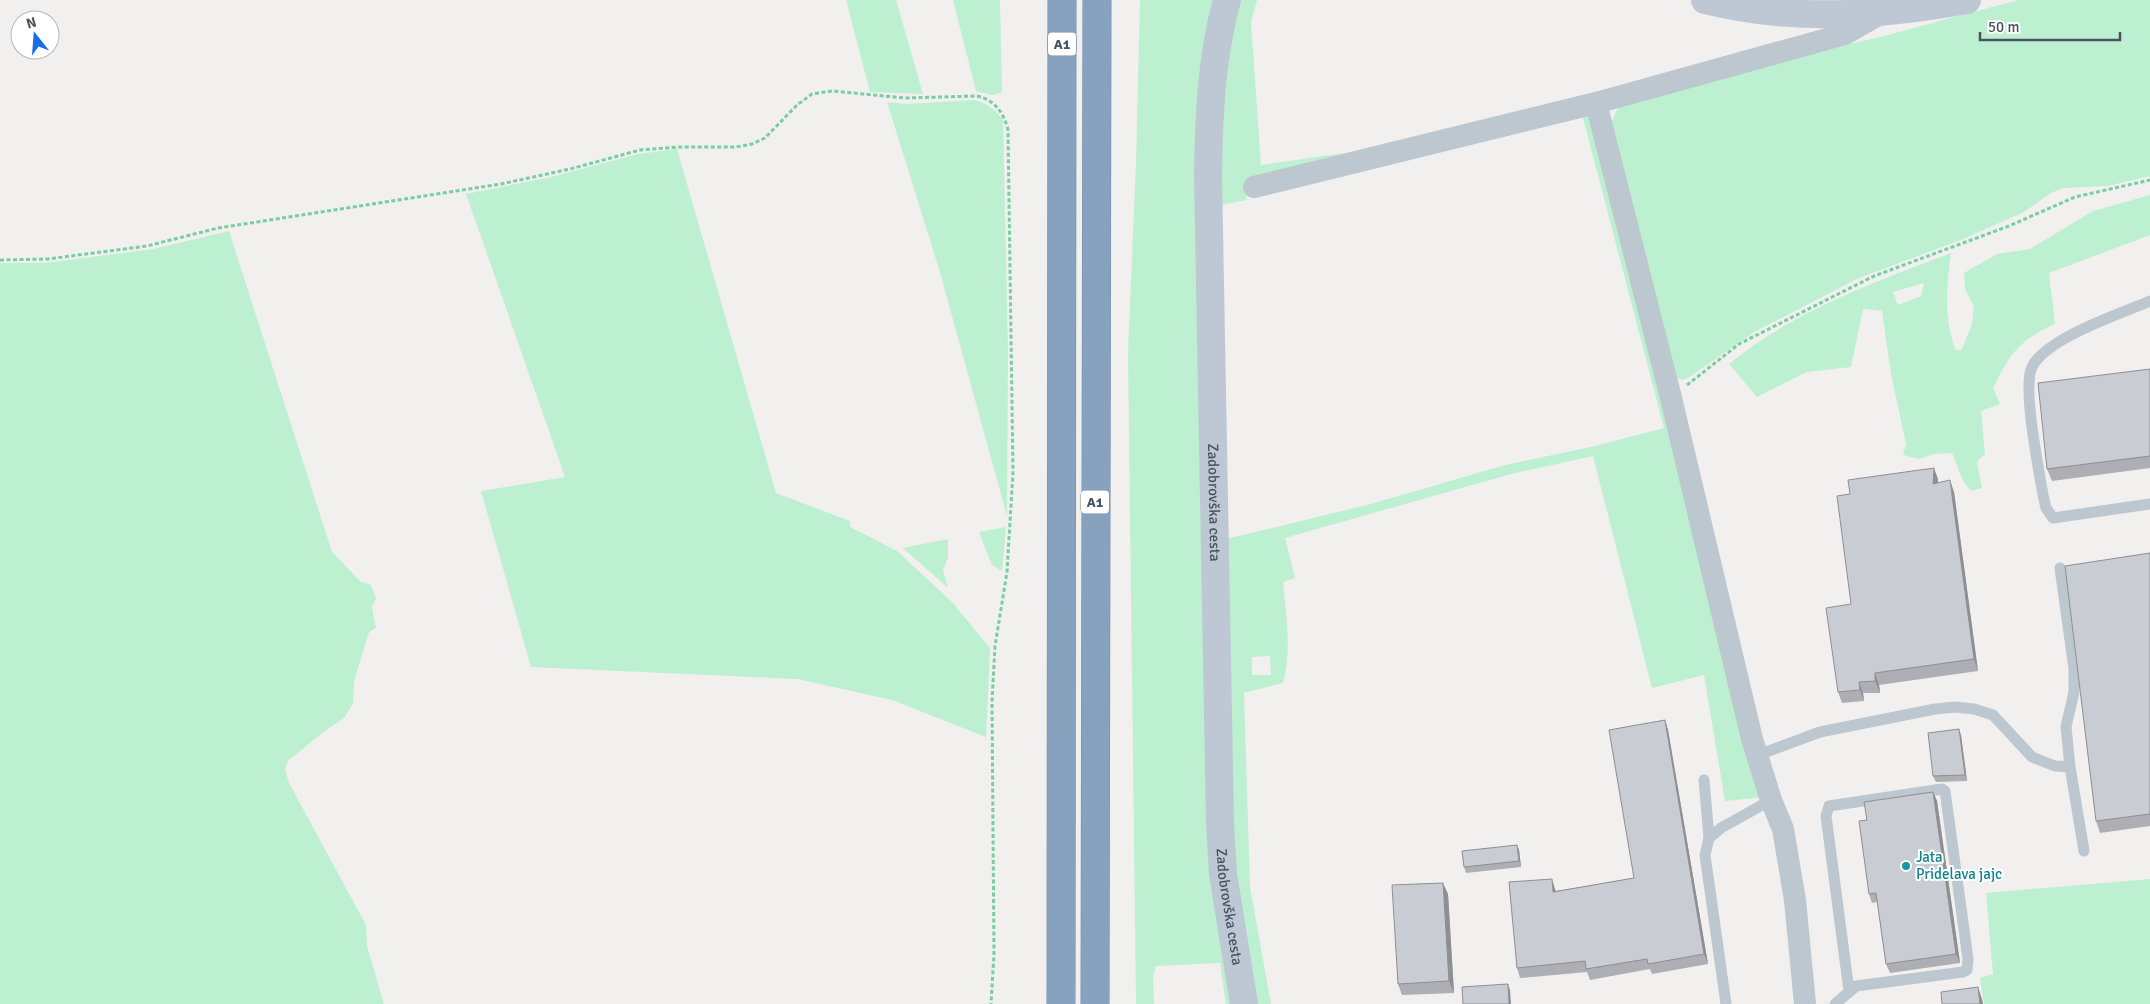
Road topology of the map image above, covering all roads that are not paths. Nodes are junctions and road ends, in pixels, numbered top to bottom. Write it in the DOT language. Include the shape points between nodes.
graph roads {
  1 [pos="1045,0"];
  2 [pos="1062,0"];
  3 [pos="1097,0"];
  4 [pos="1227,0"];
  5 [pos="1705,0"];
  6 [pos="1967,0"];
  7 [pos="1882,13"];
  8 [pos="1062,88"];
  9 [pos="1596,102"];
  10 [pos="1254,187"];
  11 [pos="2150,302"];
  12 [pos="2150,504"];
  13 [pos="2060,568"];
  14 [pos="1758,755"];
  15 [pos="2070,767"];
  16 [pos="1704,780"];
  17 [pos="1771,800"];
  18 [pos="1710,838"];
  19 [pos="2084,851"];
  20 [pos="1849,991"];
  21 [pos="1061,1004"];
  22 [pos="1094,1004"];
  23 [pos="1244,1004"];
  24 [pos="1726,1004"];
  25 [pos="1806,1004"];
  26 [pos="1835,1004"];
  1 -- 8 [label="highway" via="1046,27"];
  2 -- 8 [label="highway, A1"];
  3 -- 22 [label="highway, A1"];
  4 -- 23 [label="main road, Zadobrovška cesta" via="1213,64 1208,186 1220,823 1223,874"];
  5 -- 7 [label="main road" via="1752,10 1801,14"];
  6 -- 7 [label="main road"];
  7 -- 9 [label="street" via="1845,34"];
  8 -- 21 [label="highway, A1"];
  9 -- 10 [label="street"];
  9 -- 14 [label="street"];
  11 -- 12 [label="lane" via="2064,338 2042,354 2031,367 2028,386 2043,495 2053,518"];
  13 -- 15 [label="lane" via="2074,669 2074,692 2066,727"];
  14 -- 15 [label="lane" via="1820,732 1955,707 1993,715 2032,757 2055,766"];
  14 -- 17 [label="street"];
  15 -- 19 [label="lane"];
  16 -- 18 [label="lane"];
  17 -- 18 [label="lane" via="1721,828"];
  17 -- 25 [label="street" via="1783,829 1794,891"];
  18 -- 24 [label="lane" via="1705,855"];
  20 -- 20 [label="lane" via="1856,986 1967,970 1945,790 1829,806 1826,816"];
  20 -- 26 [label="lane"];
}
